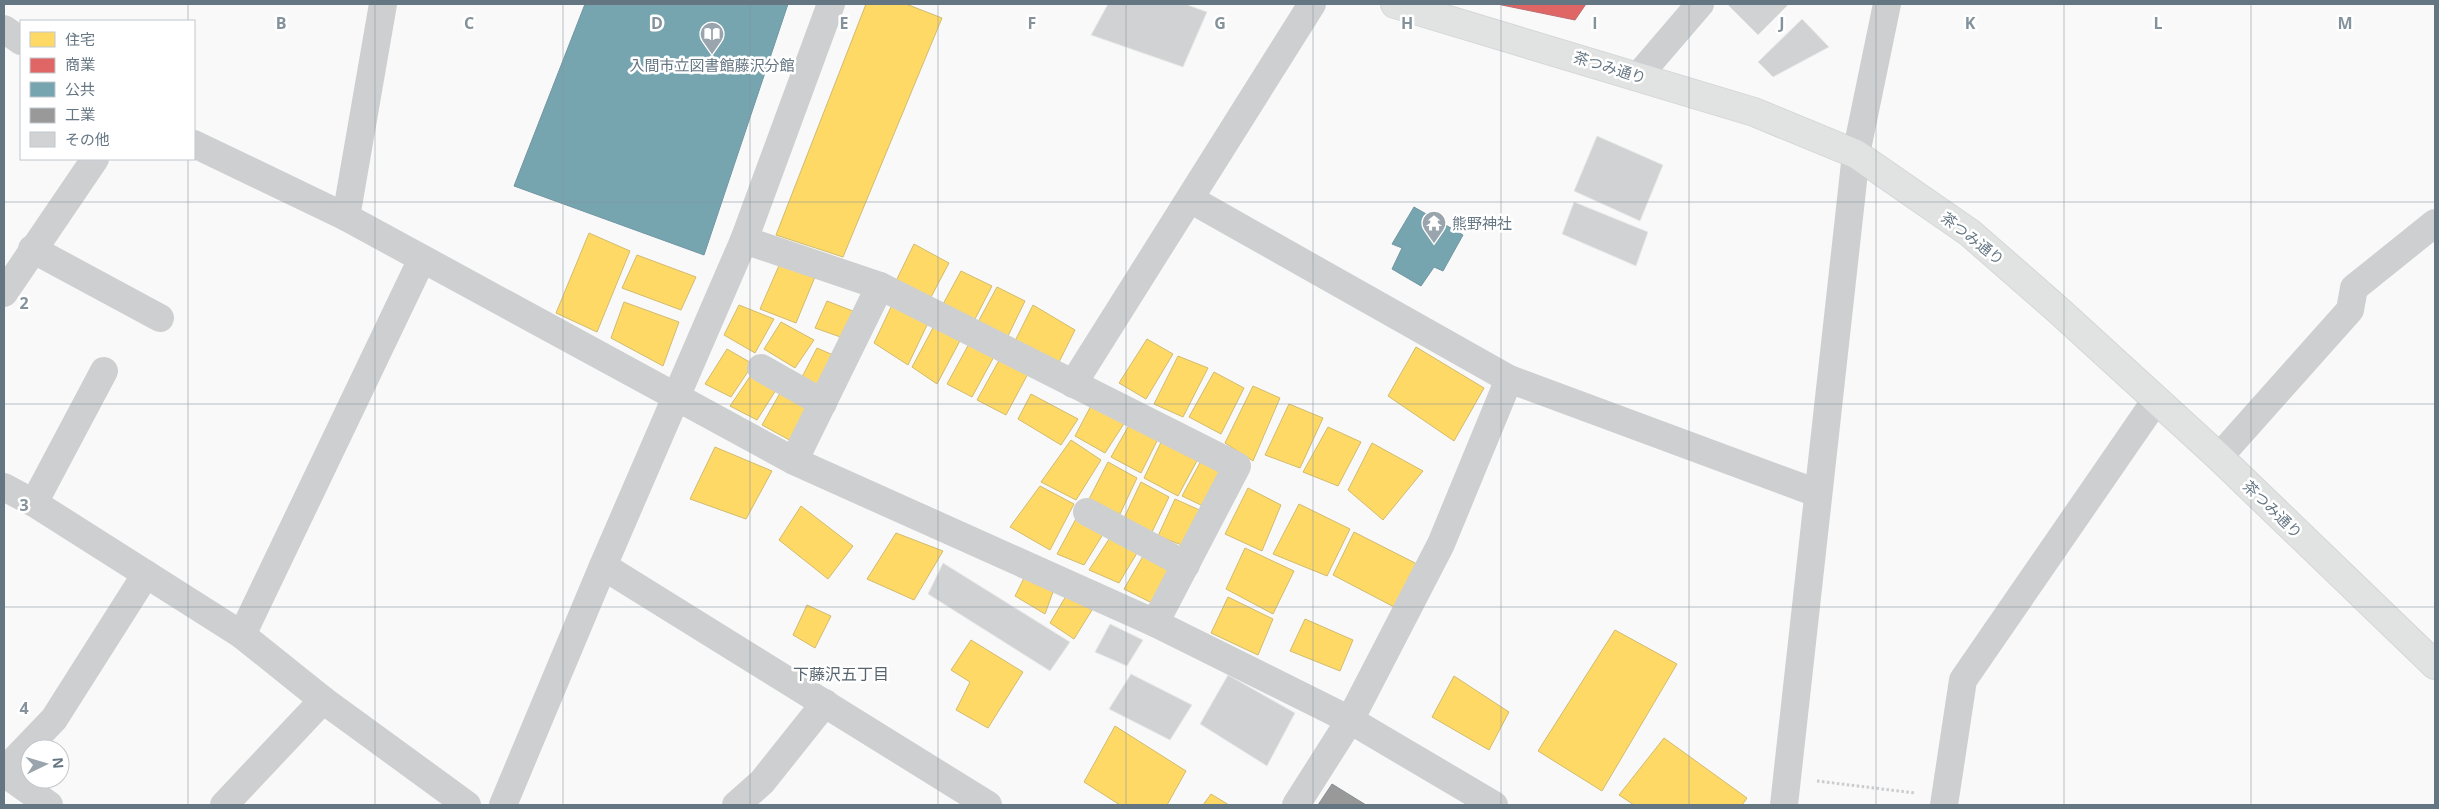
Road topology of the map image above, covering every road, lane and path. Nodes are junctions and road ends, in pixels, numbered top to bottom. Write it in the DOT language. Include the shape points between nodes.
graph roads {
  1 [pos="383,4"];
  2 [pos="830,4"];
  3 [pos="1312,4"];
  4 [pos="1395,4"];
  5 [pos="1700,4"];
  6 [pos="1887,4"];
  7 [pos="4,30"];
  8 [pos="20,40"];
  9 [pos="1639,76"];
  10 [pos="195,144"];
  11 [pos="1856,154"];
  12 [pos="94,160"];
  13 [pos="1190,199"];
  14 [pos="346,217"];
  15 [pos="2435,223"];
  16 [pos="744,240"];
  17 [pos="32,249"];
  18 [pos="422,259"];
  19 [pos="880,286"];
  20 [pos="4,293"];
  21 [pos="160,318"];
  22 [pos="761,368"];
  23 [pos="104,371"];
  24 [pos="1509,379"];
  25 [pos="1074,384"];
  26 [pos="678,397"];
  27 [pos="2156,400"];
  28 [pos="823,403"];
  29 [pos="2219,457"];
  30 [pos="794,461"];
  31 [pos="4,487"];
  32 [pos="1817,493"];
  33 [pos="34,503"];
  34 [pos="1087,512"];
  35 [pos="1186,565"];
  36 [pos="602,566"];
  37 [pos="146,574"];
  38 [pos="1155,623"];
  39 [pos="242,635"];
  40 [pos="2435,665"];
  41 [pos="323,700"];
  42 [pos="825,704"];
  43 [pos="1350,720"];
  44 [pos="4,772"];
  45 [pos="1787,777"];
  46 [pos="1949,802"];
  47 [pos="49,805"];
  48 [pos="224,805"];
  49 [pos="467,805"];
  50 [pos="503,805"];
  51 [pos="736,805"];
  52 [pos="988,805"];
  53 [pos="1296,805"];
  54 [pos="1494,805"];
  55 [pos="1784,805"];
  1 -- 14 [label="street"];
  2 -- 16 [label="street"];
  3 -- 13 [label="street"];
  4 -- 9 [label="main road, 茶つみ通り"];
  5 -- 9 [label="street"];
  6 -- 11 [label="street"];
  7 -- 8 [label="street"];
  9 -- 11 [label="main road, 茶つみ通り" via="1754,112"];
  10 -- 14 [label="street"];
  11 -- 27 [label="main road, 茶つみ通り" via="1970,233"];
  11 -- 32 [label="street"];
  12 -- 17 [label="street"];
  13 -- 24 [label="street"];
  13 -- 25 [label="street"];
  14 -- 18 [label="street"];
  15 -- 29 [label="street" via="2354,288 2350,310"];
  16 -- 19 [label="street"];
  16 -- 26 [label="street"];
  17 -- 20 [label="street"];
  17 -- 21 [label="street"];
  18 -- 26 [label="street"];
  18 -- 39 [label="street"];
  19 -- 25 [label="street"];
  19 -- 28 [label="street"];
  22 -- 28 [label="street"];
  23 -- 33 [label="street"];
  24 -- 32 [label="street"];
  24 -- 43 [label="street" via="1441,544"];
  25 -- 35 [label="street" via="1237,466"];
  26 -- 30 [label="street"];
  26 -- 36 [label="street"];
  27 -- 29 [label="main road, 茶つみ通り"];
  27 -- 46 [label="street" via="1963,680"];
  28 -- 30 [label="street"];
  29 -- 40 [label="main road, 茶つみ通り"];
  30 -- 38 [label="street"];
  31 -- 33 [label="street"];
  32 -- 45 [label="street"];
  33 -- 37 [label="street"];
  34 -- 35 [label="street"];
  35 -- 38 [label="street"];
  36 -- 42 [label="street"];
  36 -- 50 [label="street"];
  37 -- 39 [label="street"];
  37 -- 44 [label="street" via="54,718"];
  38 -- 43 [label="street"];
  39 -- 41 [label="street"];
  41 -- 48 [label="street"];
  41 -- 49 [label="street"];
  42 -- 51 [label="street" via="762,782"];
  42 -- 52 [label="street"];
  43 -- 53 [label="street"];
  43 -- 54 [label="street"];
  44 -- 47 [label="street"];
  45 -- 46 [label="path"];
  45 -- 55 [label="street"];
}
